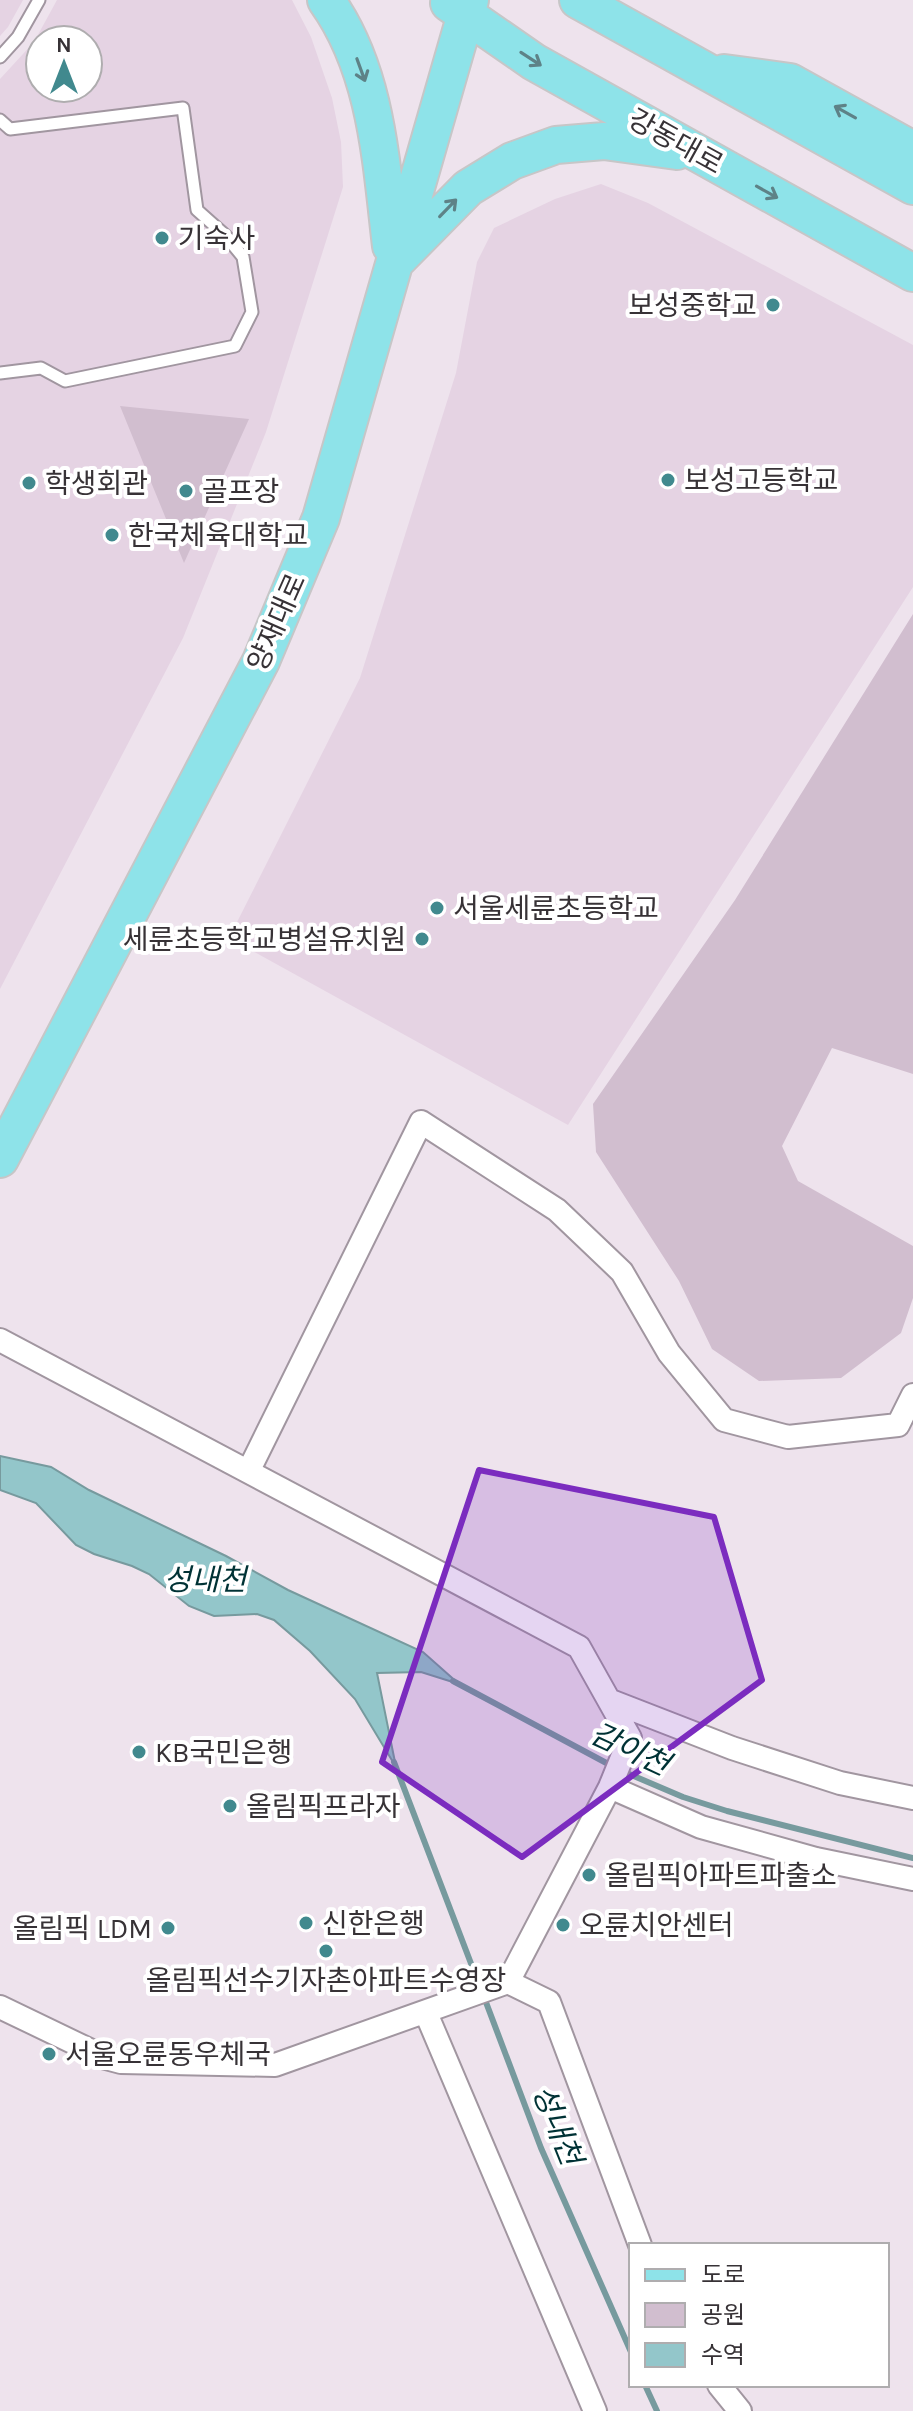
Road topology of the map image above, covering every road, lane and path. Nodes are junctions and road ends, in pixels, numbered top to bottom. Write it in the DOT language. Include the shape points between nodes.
graph roads {
  1 [pos="39,0"];
  2 [pos="326,0"];
  3 [pos="578,0"];
  4 [pos="632,0"];
  5 [pos="460,5"];
  6 [pos="0,57"];
  7 [pos="705,71"];
  8 [pos="0,120"];
  9 [pos="913,150"];
  10 [pos="699,155"];
  11 [pos="913,186"];
  12 [pos="394,263"];
  13 [pos="913,273"];
  14 [pos="0,373"];
  15 [pos="0,1159"];
  16 [pos="0,1340"];
  17 [pos="913,1395"];
  18 [pos="249,1470"];
  19 [pos="611,1701"];
  20 [pos="610,1787"];
  21 [pos="913,1798"];
  22 [pos="913,1879"];
  23 [pos="508,1982"];
  24 [pos="0,2007"];
  25 [pos="426,2013"];
  26 [pos="639,2243"];
  27 [pos="721,2387"];
  28 [pos="595,2411"];
  29 [pos="740,2411"];
  1 -- 6 [label="lane"];
  2 -- 12 [label="main road, one-way" via="362,69"];
  3 -- 7 [label="main road"];
  4 -- 7 [label="main road"];
  5 -- 10 [label="main road, 강동대로, one-way" via="534,62"];
  5 -- 12 [label="main road, 양재대로"];
  9 -- 7 [label="main road, one-way" via="790,82"];
  7 -- 11 [label="main road"];
  8 -- 14 [label="lane" via="10,129 183,108 197,210 243,257 252,312 235,346 65,381 41,368"];
  12 -- 10 [label="main road, one-way" via="468,188 512,161 556,145 604,141"];
  10 -- 13 [label="main road, 강동대로, one-way"];
  12 -- 15 [label="main road, 양재대로" via="321,518 261,661"];
  16 -- 18 [label="street"];
  17 -- 18 [label="street" via="898,1425 788,1437 724,1420 669,1353 622,1272 557,1210 421,1122"];
  18 -- 19 [label="street" via="579,1647"];
  19 -- 20 [label="street" via="630,1738"];
  19 -- 21 [label="street" via="840,1783"];
  20 -- 22 [label="street" via="701,1827"];
  20 -- 23 [label="street"];
  23 -- 25 [label="street"];
  23 -- 26 [label="street" via="549,2002"];
  24 -- 25 [label="street" via="121,2062 275,2065"];
  25 -- 28 [label="street"];
  27 -- 29 [label="street"];
}
